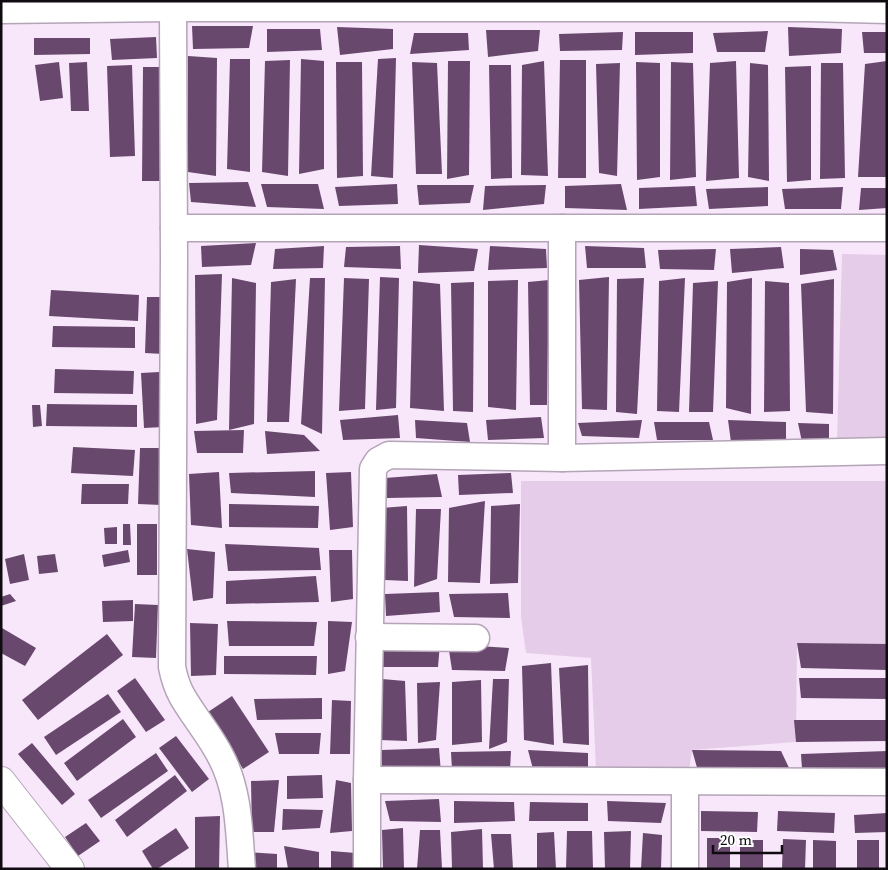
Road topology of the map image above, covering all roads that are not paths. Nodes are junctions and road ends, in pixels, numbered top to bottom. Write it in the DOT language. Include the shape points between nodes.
graph roads {
  1 [pos="173,8"];
  2 [pos="1,10"];
  3 [pos="887,10"];
  4 [pos="174,228"];
  5 [pos="562,228"];
  6 [pos="887,228"];
  7 [pos="887,451"];
  8 [pos="562,458"];
  9 [pos="369,636"];
  10 [pos="476,638"];
  11 [pos="367,780"];
  12 [pos="1,781"];
  13 [pos="685,782"];
  14 [pos="887,782"];
  15 [pos="70,869"];
  16 [pos="242,869"];
  17 [pos="367,869"];
  18 [pos="685,869"];
  1 -- 2 [label="street"];
  1 -- 3 [label="street"];
  1 -- 4 [label="street"];
  4 -- 5 [label="street"];
  4 -- 16 [label="street" via="172,667 182,695 221,756 230,777 236,802"];
  5 -- 6 [label="street"];
  5 -- 8 [label="street"];
  7 -- 8 [label="street"];
  8 -- 9 [label="street" via="390,455 378,461 373,469"];
  9 -- 10 [label="street"];
  9 -- 11 [label="street"];
  11 -- 13 [label="street"];
  11 -- 17 [label="street"];
  12 -- 15 [label="main road"];
  13 -- 14 [label="street"];
  13 -- 18 [label="street"];
}
